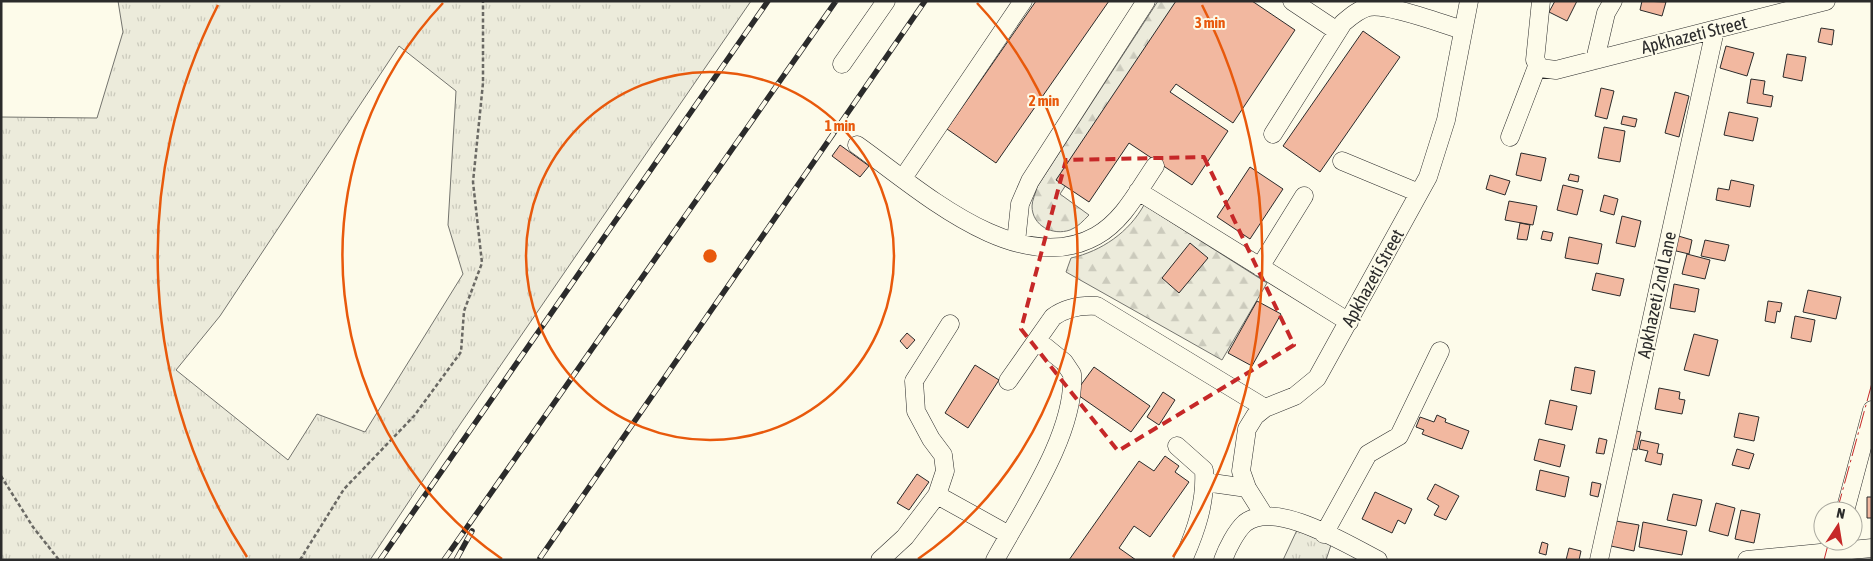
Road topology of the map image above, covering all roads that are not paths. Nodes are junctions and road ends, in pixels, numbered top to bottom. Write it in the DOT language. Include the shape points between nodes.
graph roads {
  1 [pos="886,1"];
  2 [pos="1023,1"];
  3 [pos="1146,1"];
  4 [pos="1292,1"];
  5 [pos="1469,1"];
  6 [pos="1541,1"];
  7 [pos="1613,1"];
  8 [pos="1826,1"];
  9 [pos="1463,30"];
  10 [pos="1715,30"];
  11 [pos="1337,32"];
  12 [pos="1595,60"];
  13 [pos="842,64"];
  14 [pos="1538,64"];
  15 [pos="1273,134"];
  16 [pos="1510,137"];
  17 [pos="857,145"];
  18 [pos="1342,161"];
  19 [pos="1155,166"];
  20 [pos="903,178"];
  21 [pos="1138,191"];
  22 [pos="1419,193"];
  23 [pos="1304,196"];
  24 [pos="1016,242"];
  25 [pos="1260,267"];
  26 [pos="1349,322"];
  27 [pos="950,324"];
  28 [pos="1037,340"];
  29 [pos="1440,351"];
  30 [pos="1008,381"];
  31 [pos="1266,408"];
  32 [pos="1872,410"];
  33 [pos="1177,446"];
  34 [pos="1205,482"];
  35 [pos="1247,488"];
  36 [pos="936,495"];
  37 [pos="1848,501"];
  38 [pos="1264,515"];
  39 [pos="1324,534"];
  40 [pos="1009,535"];
  41 [pos="1813,550"];
  42 [pos="880,560"];
  43 [pos="995,560"];
  44 [pos="1183,560"];
  45 [pos="1223,560"];
  46 [pos="1378,560"];
  47 [pos="1599,560"];
  48 [pos="1747,560"];
  1 -- 13 [label="street"];
  2 -- 20 [label="street"];
  3 -- 24 [label="street" via="1030,182 1020,204"];
  4 -- 11 [label="street"];
  5 -- 9 [label="street, Apkhazeti Street"];
  6 -- 14 [label="street" via="1535,60"];
  7 -- 12 [label="street" via="1606,13"];
  8 -- 10 [label="street, Apkhazeti Street"];
  9 -- 11 [label="street" via="1387,8 1370,7 1342,23"];
  9 -- 22 [label="street, Apkhazeti Street" via="1446,120 1428,177"];
  10 -- 12 [label="street, Apkhazeti Street"];
  10 -- 47 [label="street, Apkhazeti 2nd Lane"];
  11 -- 15 [label="street"];
  12 -- 14 [label="street, Apkhazeti Street" via="1556,70 1540,68"];
  14 -- 16 [label="street"];
  17 -- 20 [label="street"];
  18 -- 22 [label="street"];
  19 -- 21 [label="street"];
  20 -- 24 [label="street" via="965,222"];
  21 -- 24 [label="street" via="1124,213 1097,236 1053,249"];
  21 -- 25 [label="street"];
  22 -- 26 [label="street, Apkhazeti Street"];
  23 -- 25 [label="street"];
  25 -- 26 [label="street"];
  26 -- 31 [label="street, Apkhazeti Street" via="1317,378 1295,396"];
  27 -- 36 [label="street" via="914,381 916,411 943,455 945,471"];
  28 -- 30 [label="street"];
  28 -- 31 [label="street" via="1062,310 1082,305 1097,306"];
  28 -- 40 [label="street" via="1064,362 1072,374 1071,402 1059,442"];
  29 -- 39 [label="street" via="1399,436 1368,454"];
  31 -- 35 [label="street, Apkhazeti Street" via="1255,416 1247,429 1241,472"];
  32 -- 37 [label="street"];
  33 -- 34 [label="street" via="1204,470"];
  34 -- 35 [label="street"];
  34 -- 44 [label="street" via="1198,523"];
  35 -- 38 [label="street, Apkhazeti Street"];
  36 -- 40 [label="street"];
  36 -- 42 [label="street" via="905,537"];
  38 -- 39 [label="street" via="1287,518"];
  38 -- 45 [label="street" via="1245,524"];
  39 -- 46 [label="street"];
  40 -- 43 [label="street"];
  41 -- 48 [label="street"];
}
